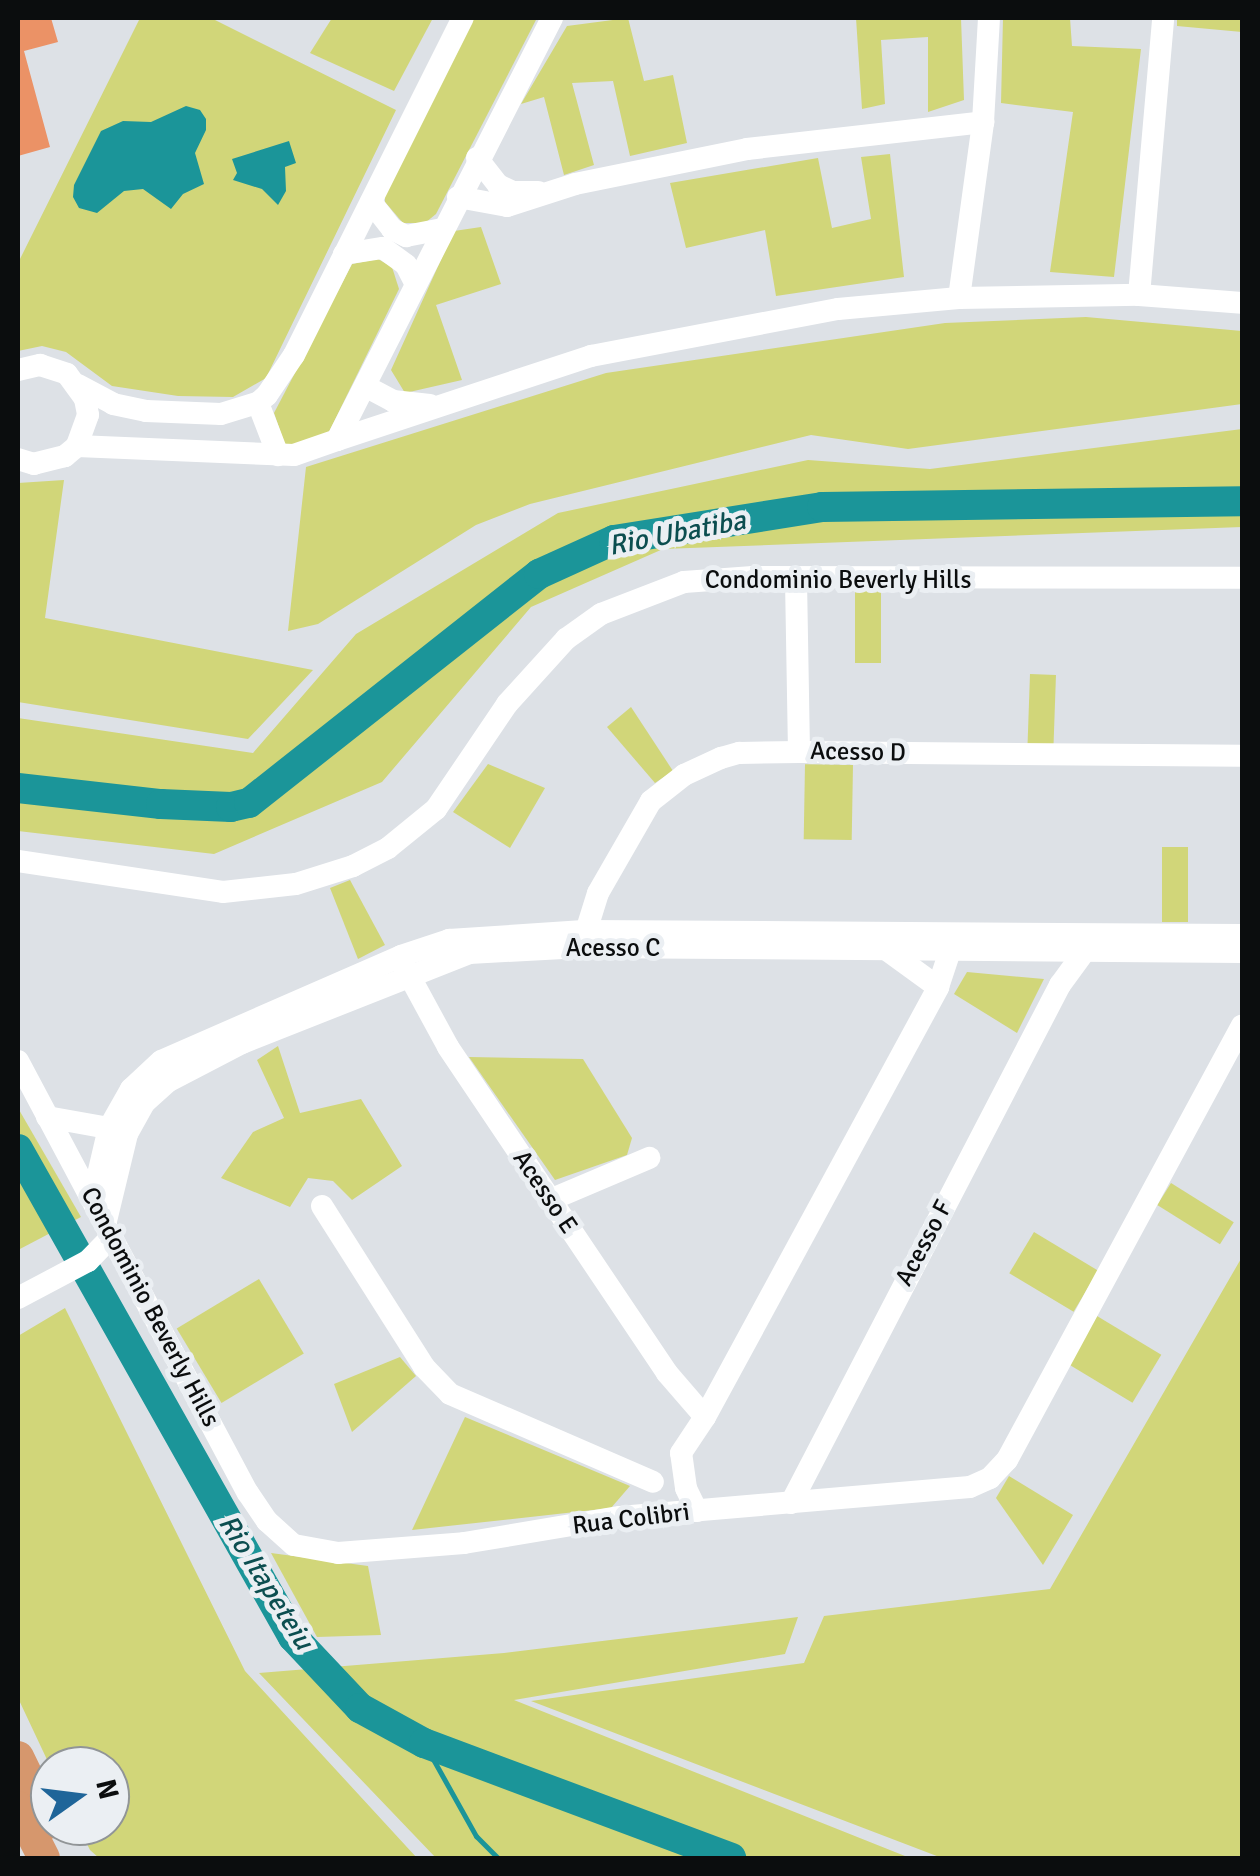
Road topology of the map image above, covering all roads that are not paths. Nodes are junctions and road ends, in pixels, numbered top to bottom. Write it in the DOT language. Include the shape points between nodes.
graph roads {
  1 [pos="463,18"];
  2 [pos="552,18"];
  3 [pos="989,18"];
  4 [pos="1163,18"];
  5 [pos="983,122"];
  6 [pos="477,158"];
  7 [pos="546,191"];
  8 [pos="458,197"];
  9 [pos="371,202"];
  10 [pos="442,229"];
  11 [pos="344,254"];
  12 [pos="415,283"];
  13 [pos="1139,295"];
  14 [pos="959,298"];
  15 [pos="1242,303"];
  16 [pos="18,370"];
  17 [pos="78,385"];
  18 [pos="365,386"];
  19 [pos="258,403"];
  20 [pos="438,406"];
  21 [pos="146,411"];
  22 [pos="213,414"];
  23 [pos="337,440"];
  24 [pos="77,446"];
  25 [pos="142,447"];
  26 [pos="208,451"];
  27 [pos="278,455"];
  28 [pos="18,459"];
  29 [pos="1242,578"];
  30 [pos="796,580"];
  31 [pos="799,752"];
  32 [pos="1242,756"];
  33 [pos="18,861"];
  34 [pos="1242,935"];
  35 [pos="583,939"];
  36 [pos="955,940"];
  37 [pos="1048,942"];
  38 [pos="1090,944"];
  39 [pos="887,950"];
  40 [pos="1242,952"];
  41 [pos="403,966"];
  42 [pos="1060,985"];
  43 [pos="938,986"];
  44 [pos="1242,1025"];
  45 [pos="18,1061"];
  46 [pos="47,1117"];
  47 [pos="109,1128"];
  48 [pos="650,1158"];
  49 [pos="93,1196"];
  50 [pos="550,1200"];
  51 [pos="322,1206"];
  52 [pos="109,1228"];
  53 [pos="80,1265"];
  54 [pos="126,1266"];
  55 [pos="18,1298"];
  56 [pos="705,1418"];
  57 [pos="681,1453"];
  58 [pos="653,1482"];
  59 [pos="790,1502"];
  60 [pos="696,1511"];
  61 [pos="620,1518"];
  62 [pos="294,1545"];
  63 [pos="18,1757"];
  64 [pos="30,1782"];
  65 [pos="18,1807"];
  66 [pos="44,1858"];
  1 -- 9 [label="street"];
  2 -- 6 [label="street"];
  3 -- 5 [label="street"];
  4 -- 13 [label="street"];
  5 -- 7 [label="street" via="812,138"];
  5 -- 14 [label="street"];
  6 -- 7 [label="street" via="498,185 513,192"];
  6 -- 8 [label="street"];
  7 -- 8 [label="street" via="507,206"];
  8 -- 10 [label="street"];
  9 -- 10 [label="street" via="406,236"];
  9 -- 11 [label="street"];
  10 -- 12 [label="street"];
  11 -- 12 [label="street" via="382,248 406,265"];
  11 -- 19 [label="street" via="294,355"];
  12 -- 18 [label="street"];
  13 -- 14 [label="street"];
  13 -- 15 [label="street"];
  14 -- 20 [label="street" via="838,309 657,340"];
  16 -- 17 [label="street" via="54,368"];
  17 -- 21 [label="street" via="113,404"];
  17 -- 24 [label="street" via="88,416"];
  18 -- 20 [label="street" via="393,401"];
  18 -- 23 [label="street"];
  19 -- 22 [label="street"];
  19 -- 27 [label="street"];
  20 -- 23 [label="street"];
  21 -- 22 [label="street"];
  21 -- 25 [label="street"];
  22 -- 26 [label="street"];
  23 -- 27 [label="street"];
  24 -- 25 [label="street"];
  24 -- 28 [label="street" via="50,462"];
  25 -- 26 [label="street"];
  26 -- 27 [label="street"];
  29 -- 30 [label="street, Condominio Beverly Hills"];
  30 -- 31 [label="street"];
  30 -- 33 [label="street, Condominio Beverly Hills" via="684,582 601,614 533,670 436,809 388,848 323,878 223,892"];
  31 -- 32 [label="street, Acesso D"];
  31 -- 35 [label="street, Acesso D" via="739,752 672,782 651,801 598,893"];
  34 -- 38 [label="street, Acesso C"];
  35 -- 36 [label="street, Acesso C"];
  35 -- 39 [label="street, Acesso C"];
  35 -- 41 [label="street, Acesso C"];
  36 -- 37 [label="street, Acesso C"];
  36 -- 39 [label="street, Acesso C"];
  36 -- 43 [label="street"];
  37 -- 38 [label="street, Acesso C"];
  37 -- 42 [label="street"];
  38 -- 40 [label="street, Acesso C"];
  38 -- 42 [label="street, Acesso F"];
  39 -- 43 [label="street"];
  41 -- 47 [label="street, Acesso C" via="162,1061 131,1089"];
  41 -- 50 [label="street, Acesso E"];
  41 -- 52 [label="street, Acesso C" via="158,1089 127,1134"];
  42 -- 59 [label="street, Acesso F"];
  43 -- 56 [label="street"];
  44 -- 59 [label="street, Rua Colibri" via="1007,1460 990,1478 970,1487"];
  45 -- 46 [label="street, Condominio Beverly Hills"];
  46 -- 47 [label="street"];
  46 -- 49 [label="street, Condominio Beverly Hills"];
  47 -- 49 [label="street, Acesso C"];
  48 -- 50 [label="street"];
  49 -- 52 [label="street, Condominio Beverly Hills"];
  50 -- 56 [label="street, Acesso E"];
  51 -- 58 [label="street" via="424,1367 450,1394"];
  52 -- 53 [label="street"];
  52 -- 54 [label="street, Condominio Beverly Hills"];
  53 -- 54 [label="street"];
  53 -- 55 [label="street"];
  54 -- 62 [label="street, Condominio Beverly Hills" via="248,1493"];
  56 -- 57 [label="street"];
  57 -- 58 [label="street"];
  57 -- 60 [label="street"];
  58 -- 61 [label="street"];
  59 -- 60 [label="street, Rua Colibri"];
  60 -- 61 [label="street, Rua Colibri"];
  61 -- 62 [label="street, Rua Colibri" via="464,1544 338,1553"];
  63 -- 64 [label="highway"];
  65 -- 66 [label="highway"];
}
